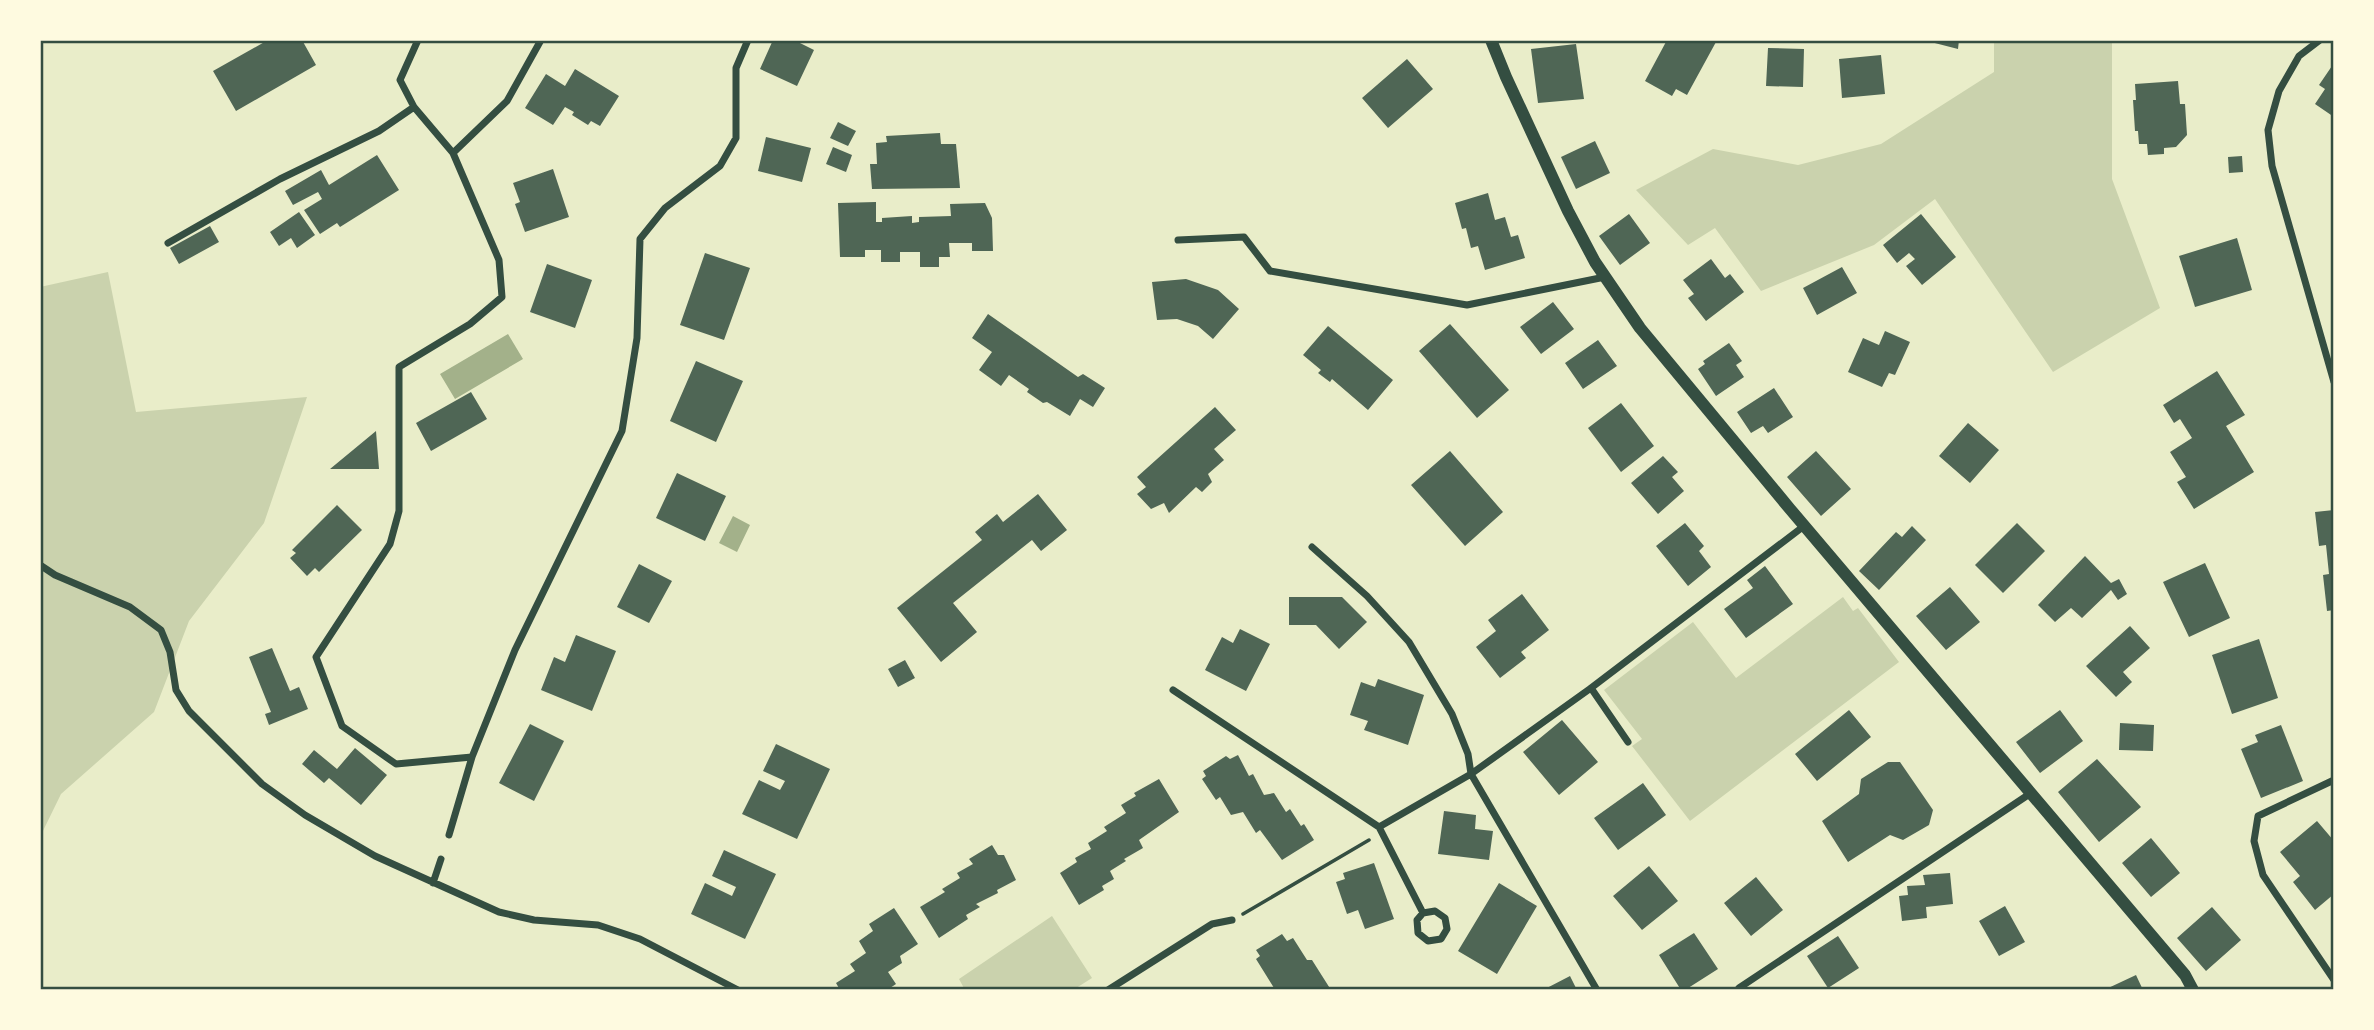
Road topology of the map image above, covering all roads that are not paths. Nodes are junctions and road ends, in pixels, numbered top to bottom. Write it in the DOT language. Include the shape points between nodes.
graph roads {
  1 [pos="418,40"];
  2 [pos="541,40"];
  3 [pos="748,40"];
  4 [pos="1491,40"];
  5 [pos="2320,40"];
  6 [pos="414,107"];
  7 [pos="453,153"];
  8 [pos="1178,240"];
  9 [pos="168,243"];
  10 [pos="1605,277"];
  11 [pos="2334,382"];
  12 [pos="1804,526"];
  13 [pos="1312,547"];
  14 [pos="40,565"];
  15 [pos="1591,688"];
  16 [pos="1173,690"];
  17 [pos="1628,742"];
  18 [pos="472,757"];
  19 [pos="1471,774"];
  20 [pos="2334,780"];
  21 [pos="2031,793"];
  22 [pos="1379,828"];
  23 [pos="449,835"];
  24 [pos="441,859"];
  25 [pos="433,883"];
  26 [pos="1423,913"];
  27 [pos="1232,920"];
  28 [pos="2334,980"];
  29 [pos="1739,988"];
  30 [pos="738,990"];
  31 [pos="1108,990"];
  32 [pos="1597,990"];
  33 [pos="2193,990"];
  1 -- 6 [label="street" via="400,80"];
  2 -- 7 [label="street" via="507,101"];
  3 -- 18 [label="street" via="736,68 736,138 720,166 665,208 640,239 637,338 622,431 515,650"];
  4 -- 10 [label="street" via="1568,211"];
  5 -- 11 [label="street" via="2299,56 2279,91 2268,130 2272,166"];
  6 -- 7 [label="street"];
  6 -- 9 [label="street" via="379,131 280,179"];
  7 -- 18 [label="street" via="499,260 502,297 470,324 400,367 399,510 390,544 316,657 342,726 396,764"];
  8 -- 10 [label="street" via="1244,237 1270,271 1467,305"];
  10 -- 12 [label="street" via="1640,328"];
  12 -- 15 [label="street"];
  12 -- 21 [label="street"];
  13 -- 19 [label="street" via="1409,642 1452,713"];
  14 -- 25 [label="street" via="130,607 161,629 176,690 189,711 262,784 375,856"];
  15 -- 17 [label="street"];
  15 -- 19 [label="street"];
  16 -- 22 [label="street"];
  18 -- 23 [label="street"];
  19 -- 22 [label="street"];
  19 -- 32 [label="street"];
  20 -- 28 [label="street" via="2259,816 2254,841 2263,875"];
  21 -- 29 [label="street"];
  21 -- 33 [label="street"];
  22 -- 26 [label="street"];
  24 -- 25 [label="street"];
  25 -- 30 [label="street" via="499,912 598,925 640,939"];
  26 -- 26 [label="street" via="1417,920 1418,933 1428,942 1441,939 1447,929 1445,918 1435,911"];
  27 -- 31 [label="street" via="1212,924"];
}
